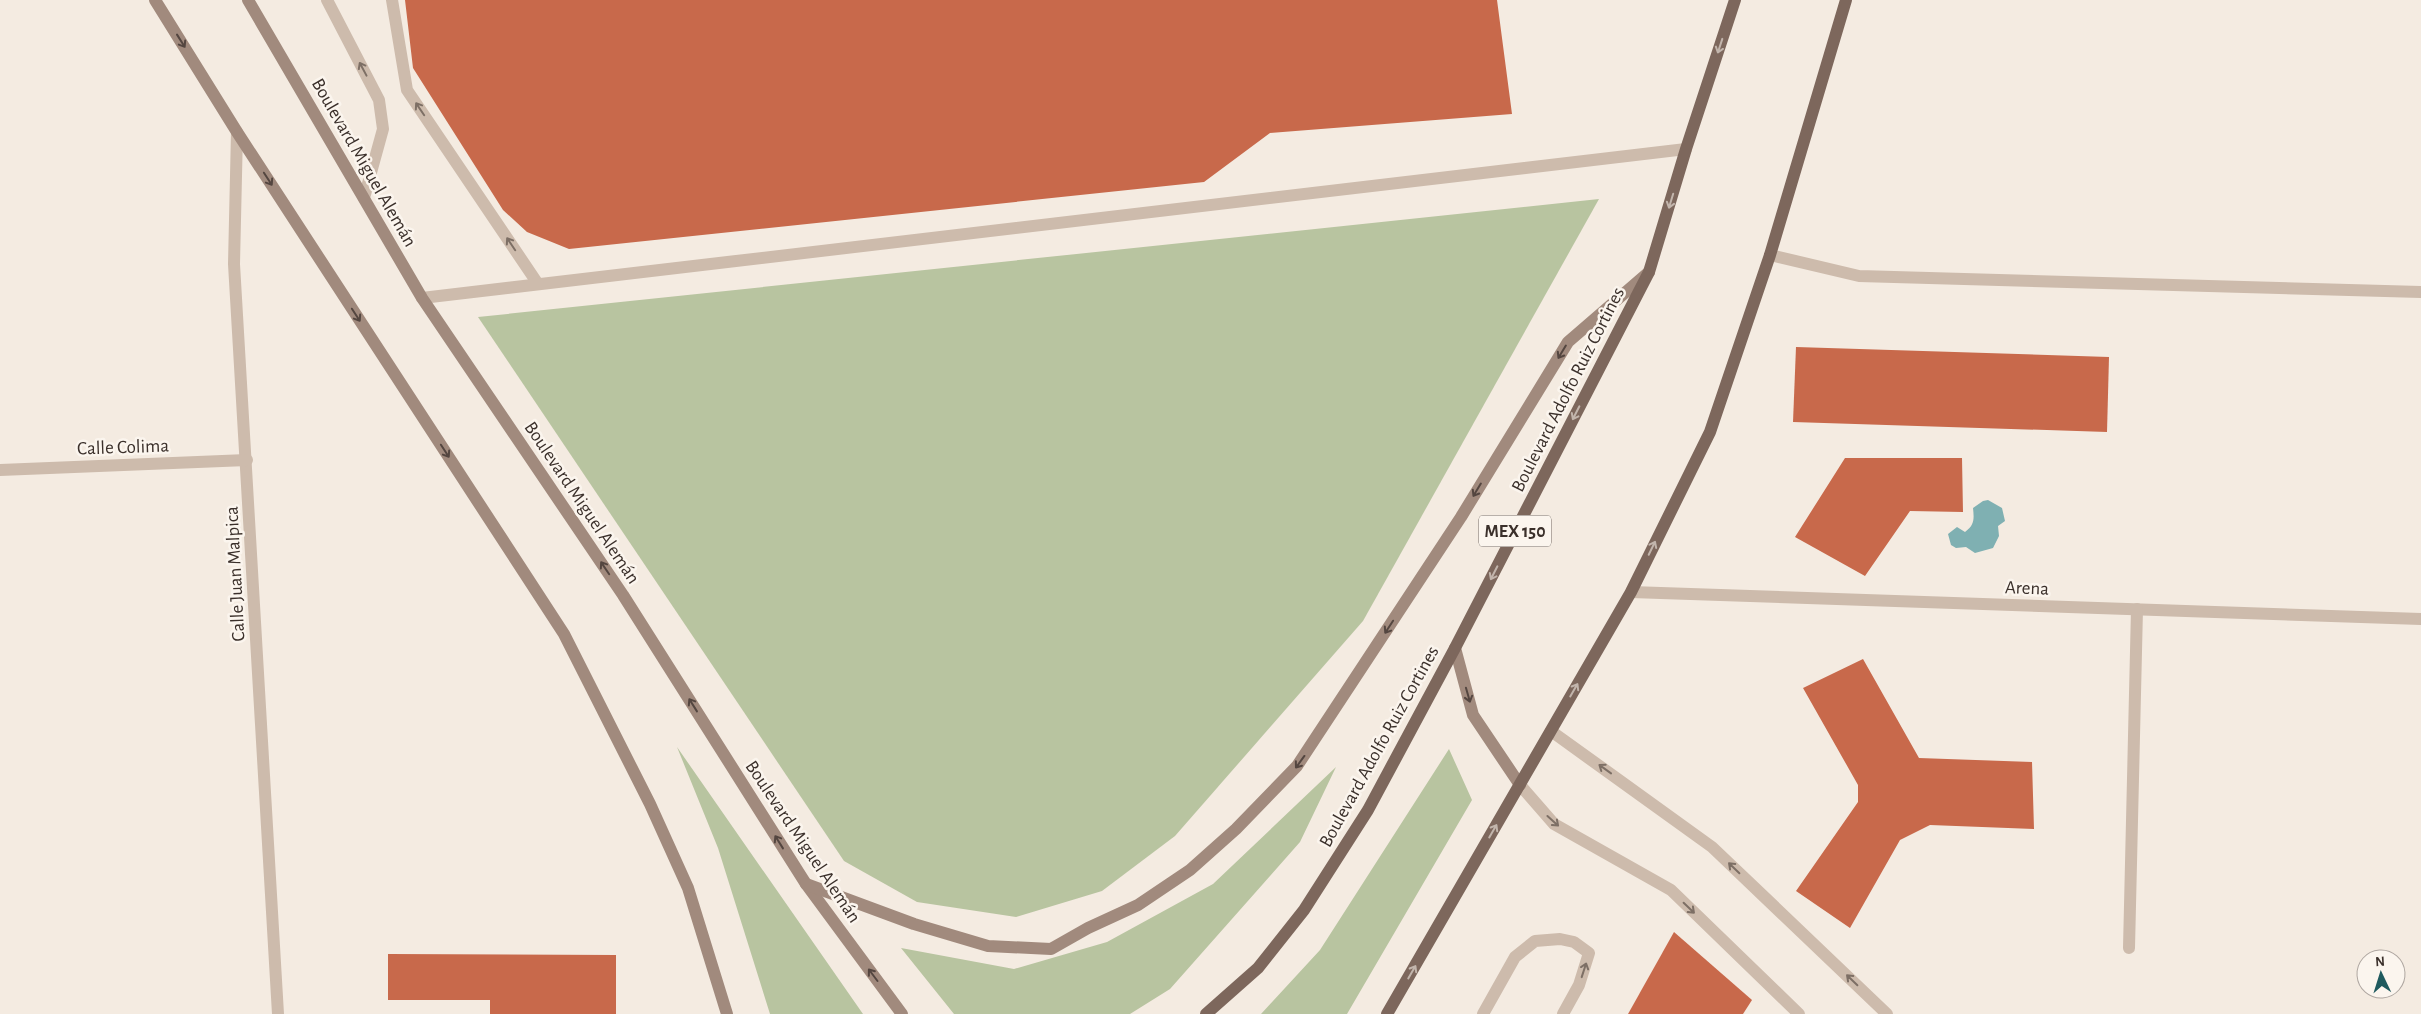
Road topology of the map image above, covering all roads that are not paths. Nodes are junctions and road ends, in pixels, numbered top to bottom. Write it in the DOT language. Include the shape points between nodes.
graph roads {
  1 [pos="155,0"];
  2 [pos="248,0"];
  3 [pos="327,0"];
  4 [pos="392,0"];
  5 [pos="1735,0"];
  6 [pos="1846,0"];
  7 [pos="237,132"];
  8 [pos="1686,148"];
  9 [pos="364,198"];
  10 [pos="1770,255"];
  11 [pos="1649,272"];
  12 [pos="538,284"];
  13 [pos="2421,292"];
  14 [pos="422,298"];
  15 [pos="247,460"];
  16 [pos="0,470"];
  17 [pos="1631,592"];
  18 [pos="2137,610"];
  19 [pos="2421,619"];
  20 [pos="1454,648"];
  21 [pos="1551,731"];
  22 [pos="1520,785"];
  23 [pos="806,884"];
  24 [pos="2129,948"];
  25 [pos="278,1014"];
  26 [pos="727,1014"];
  27 [pos="902,1014"];
  28 [pos="1206,1014"];
  29 [pos="1388,1014"];
  30 [pos="1482,1014"];
  31 [pos="1563,1014"];
  32 [pos="1799,1014"];
  33 [pos="1887,1014"];
  1 -- 7 [label="main road, one-way"];
  2 -- 9 [label="main road, Boulevard Miguel Alemán"];
  9 -- 3 [label="street, one-way" via="383,129 379,100"];
  12 -- 4 [label="street, one-way" via="407,90"];
  5 -- 8 [label="main road, Boulevard Adolfo Ruiz Cortines / MEX 150, one-way"];
  6 -- 10 [label="main road"];
  7 -- 15 [label="street, Calle Juan Malpica" via="234,264"];
  7 -- 26 [label="main road, one-way" via="564,634 650,804 688,888"];
  8 -- 11 [label="main road, Boulevard Adolfo Ruiz Cortines / MEX 150, one-way"];
  8 -- 12 [label="street"];
  9 -- 14 [label="main road, Boulevard Miguel Alemán"];
  10 -- 13 [label="street" via="1859,276"];
  17 -- 10 [label="main road, one-way" via="1710,432"];
  11 -- 20 [label="main road, Boulevard Adolfo Ruiz Cortines / MEX 150, one-way"];
  11 -- 23 [label="main road, one-way" via="1568,342 1461,517 1298,766 1190,870 1138,905 1051,949 988,946 914,924"];
  12 -- 14 [label="street"];
  23 -- 14 [label="main road, Boulevard Miguel Alemán, one-way" via="623,595"];
  15 -- 16 [label="street, Calle Colima"];
  15 -- 25 [label="street, Calle Juan Malpica"];
  17 -- 18 [label="street, Arena"];
  21 -- 17 [label="main road, one-way"];
  18 -- 19 [label="street, Arena"];
  18 -- 24 [label="street"];
  20 -- 22 [label="main road, one-way" via="1473,715"];
  20 -- 28 [label="main road, Boulevard Adolfo Ruiz Cortines / MEX 150" via="1368,810 1304,910 1258,968"];
  21 -- 22 [label="main road"];
  33 -- 21 [label="street, one-way" via="1712,847"];
  29 -- 22 [label="main road, one-way"];
  22 -- 32 [label="street, one-way" via="1554,824 1670,890"];
  27 -- 23 [label="main road, Boulevard Miguel Alemán, one-way"];
  31 -- 30 [label="street, one-way" via="1579,985 1589,953 1574,942 1560,939 1535,941 1515,957"];
}
